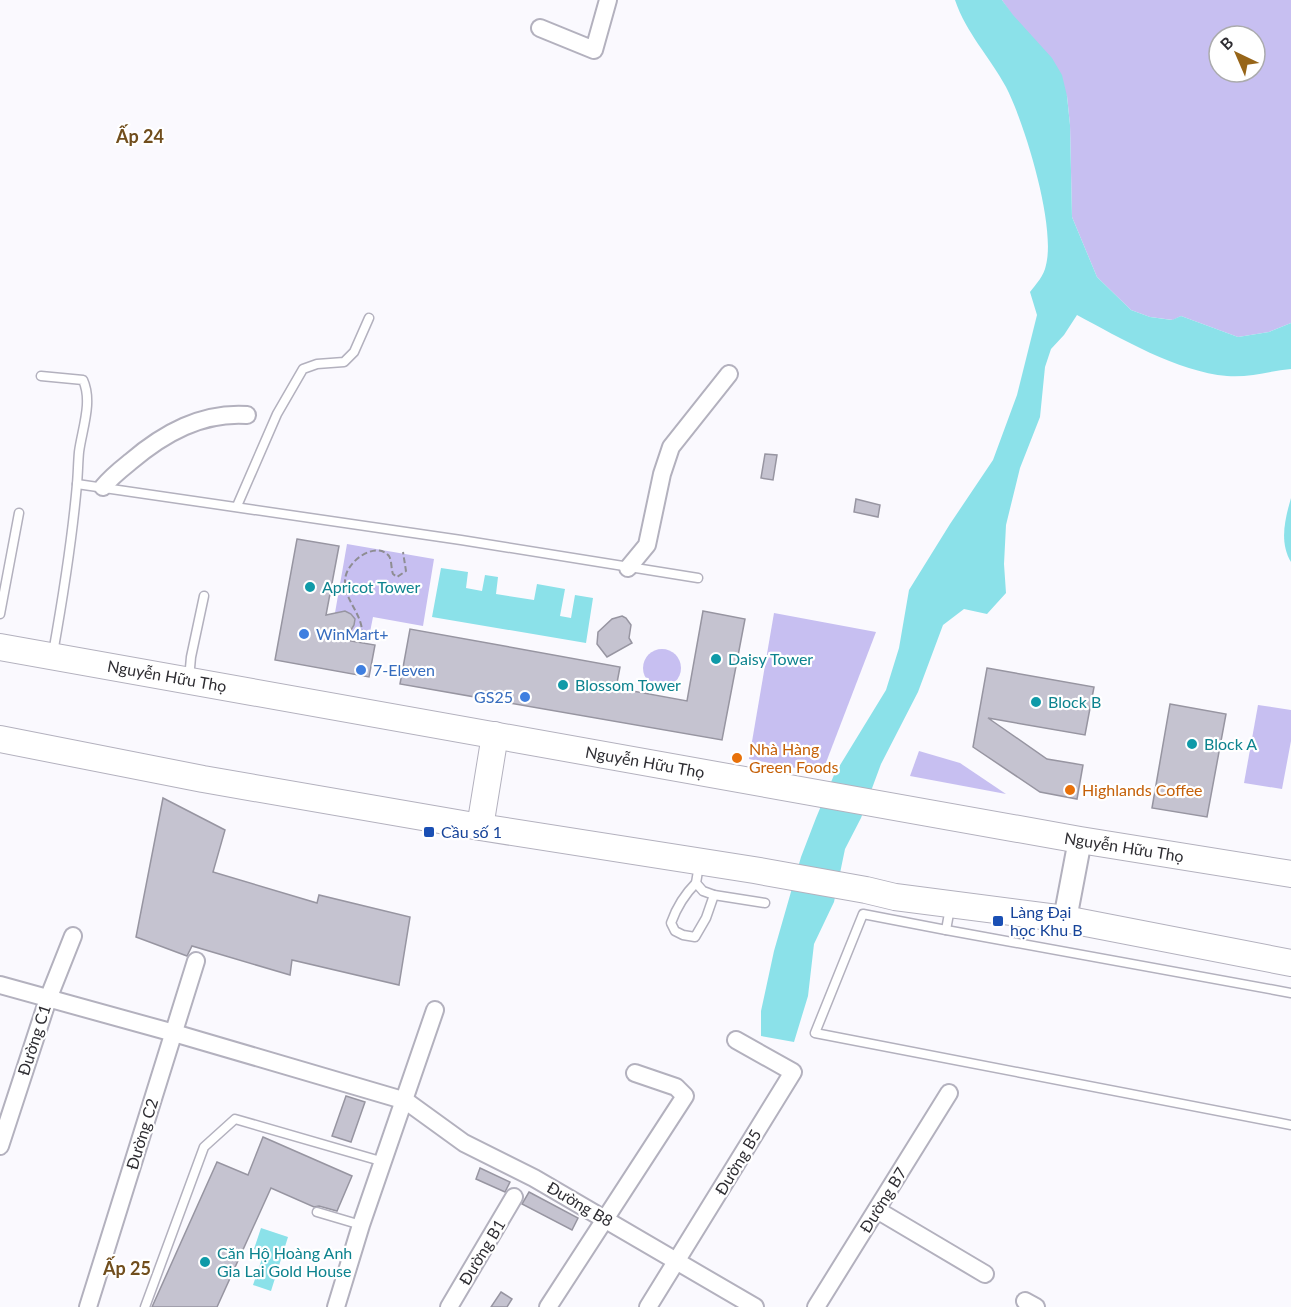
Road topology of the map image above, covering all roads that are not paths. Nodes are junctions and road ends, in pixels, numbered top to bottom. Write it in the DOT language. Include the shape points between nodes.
graph roads {
  1 [pos="608,0"];
  2 [pos="540,28"];
  3 [pos="369,318"];
  4 [pos="729,374"];
  5 [pos="41,376"];
  6 [pos="247,415"];
  7 [pos="77,484"];
  8 [pos="103,487"];
  9 [pos="237,506"];
  10 [pos="19,513"];
  11 [pos="628,568"];
  12 [pos="698,578"];
  13 [pos="204,596"];
  14 [pos="0,614"];
  15 [pos="0,646"];
  16 [pos="52,656"];
  17 [pos="189,680"];
  18 [pos="495,735"];
  19 [pos="0,738"];
  20 [pos="480,827"];
  21 [pos="1080,840"];
  22 [pos="698,872"];
  23 [pos="1291,874"];
  24 [pos="714,895"];
  25 [pos="765,903"];
  26 [pos="951,905"];
  27 [pos="1065,919"];
  28 [pos="946,930"];
  29 [pos="73,936"];
  30 [pos="196,961"];
  31 [pos="1291,963"];
  32 [pos="0,986"];
  33 [pos="1291,993"];
  34 [pos="48,999"];
  35 [pos="435,1010"];
  36 [pos="174,1033"];
  37 [pos="736,1040"];
  38 [pos="634,1072"];
  39 [pos="949,1093"];
  40 [pos="406,1101"];
  41 [pos="1291,1125"];
  42 [pos="0,1146"];
  43 [pos="385,1162"];
  44 [pos="514,1197"];
  45 [pos="877,1210"];
  46 [pos="316,1212"];
  47 [pos="604,1218"];
  48 [pos="361,1225"];
  49 [pos="677,1262"];
  50 [pos="985,1274"];
  51 [pos="88,1307"];
  52 [pos="145,1307"];
  53 [pos="336,1307"];
  54 [pos="449,1307"];
  55 [pos="548,1307"];
  56 [pos="648,1307"];
  57 [pos="755,1307"];
  58 [pos="816,1307"];
  1 -- 2 [label="street" via="594,50"];
  3 -- 9 [label="lane" via="354,352 344,362 303,369 277,414"];
  4 -- 11 [label="street" via="671,447 647,545"];
  5 -- 7 [label="lane" via="84,382 86,414"];
  6 -- 8 [label="street" via="231,414 175,429 136,456"];
  7 -- 8 [label="lane"];
  7 -- 16 [label="lane"];
  8 -- 9 [label="lane"];
  9 -- 11 [label="lane"];
  10 -- 14 [label="lane"];
  11 -- 12 [label="lane"];
  13 -- 17 [label="lane"];
  15 -- 16 [label="main road, Nguyễn Hữu Thọ"];
  16 -- 17 [label="main road, Nguyễn Hữu Thọ"];
  17 -- 18 [label="main road, Nguyễn Hữu Thọ"];
  18 -- 20 [label="main road"];
  18 -- 21 [label="main road, Nguyễn Hữu Thọ"];
  19 -- 20 [label="main road" via="203,779"];
  20 -- 22 [label="main road"];
  21 -- 23 [label="main road, Nguyễn Hữu Thọ"];
  21 -- 27 [label="main road"];
  22 -- 24 [label="lane" via="703,891"];
  22 -- 24 [label="lane" via="676,908 671,923 675,931 695,937"];
  22 -- 26 [label="main road" via="754,870"];
  24 -- 25 [label="lane"];
  26 -- 27 [label="main road"];
  26 -- 28 [label="lane"];
  27 -- 31 [label="main road"];
  28 -- 33 [label="lane"];
  28 -- 41 [label="lane" via="863,914 815,1033"];
  29 -- 34 [label="street, Đường C1"];
  30 -- 36 [label="street, Đường C2"];
  32 -- 34 [label="street, Đường B8"];
  34 -- 36 [label="street, Đường B8"];
  34 -- 42 [label="street, Đường C1"];
  35 -- 40 [label="street"];
  36 -- 40 [label="street, Đường B8"];
  36 -- 51 [label="street, Đường C2"];
  37 -- 49 [label="street, Đường B5" via="793,1072"];
  38 -- 47 [label="street" via="676,1087 685,1096"];
  39 -- 45 [label="street, Đường B7"];
  40 -- 43 [label="street"];
  40 -- 47 [label="street, Đường B8" via="464,1143"];
  43 -- 48 [label="street"];
  43 -- 52 [label="lane" via="235,1119 204,1147"];
  44 -- 54 [label="street, Đường B1"];
  45 -- 50 [label="street"];
  45 -- 58 [label="street, Đường B7"];
  46 -- 48 [label="lane"];
  47 -- 49 [label="street, Đường B8"];
  47 -- 55 [label="street"];
  48 -- 53 [label="street"];
  49 -- 56 [label="street, Đường B5"];
  49 -- 57 [label="street, Đường B8"];
}
